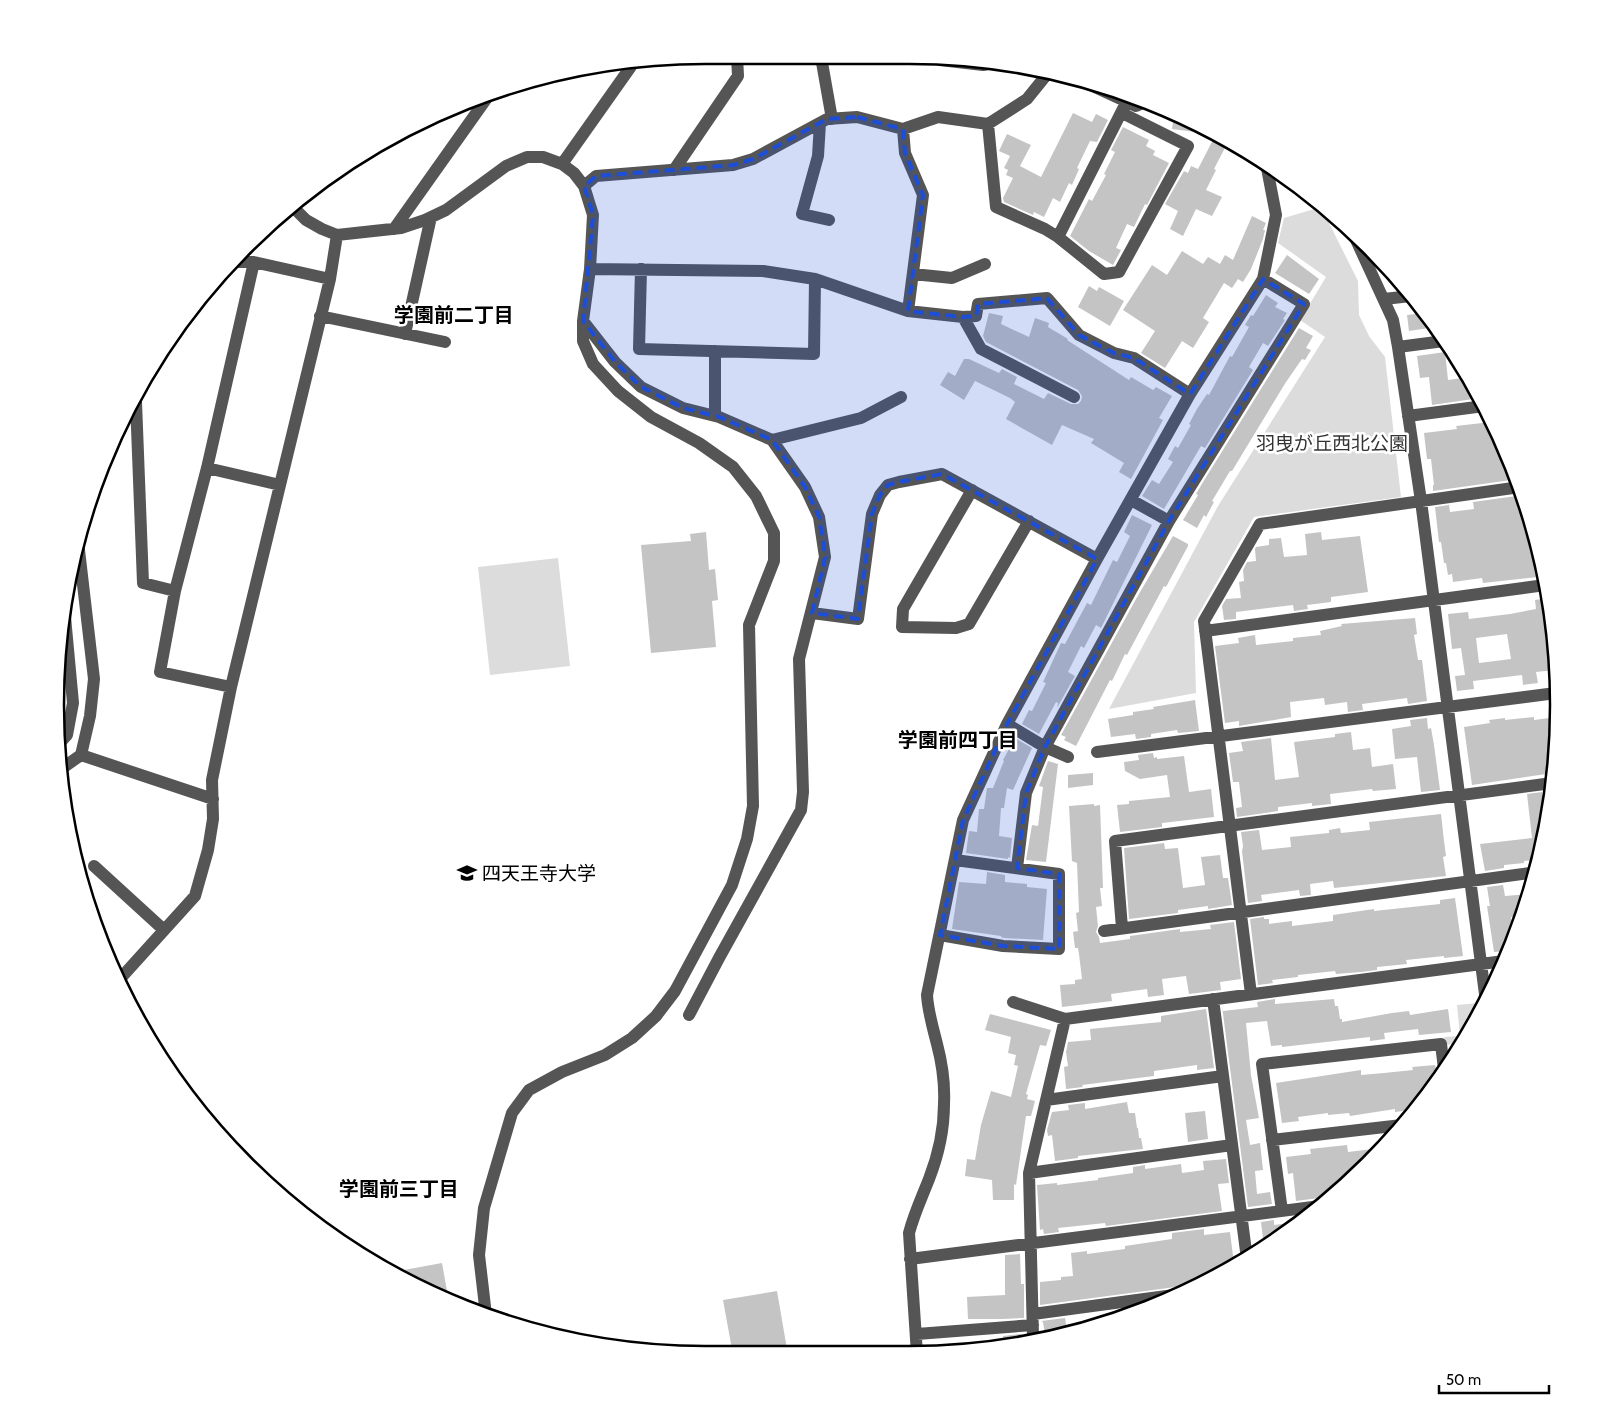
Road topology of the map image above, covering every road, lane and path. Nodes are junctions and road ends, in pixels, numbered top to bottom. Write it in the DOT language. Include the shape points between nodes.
graph roads {
  1 [pos="737,64"];
  2 [pos="822,64"];
  3 [pos="630,68"];
  4 [pos="1044,78"];
  5 [pos="1104,95"];
  6 [pos="481,105"];
  7 [pos="1136,106"];
  8 [pos="1124,107"];
  9 [pos="826,121"];
  10 [pos="988,124"];
  11 [pos="903,129"];
  12 [pos="562,164"];
  13 [pos="674,170"];
  14 [pos="1267,174"];
  15 [pos="584,186"];
  16 [pos="297,211"];
  17 [pos="431,217"];
  18 [pos="829,220"];
  19 [pos="394,229"];
  20 [pos="337,235"];
  21 [pos="1058,237"];
  22 [pos="1362,252"];
  23 [pos="242,262"];
  24 [pos="254,262"];
  25 [pos="985,264"];
  26 [pos="590,269"];
  27 [pos="641,269"];
  28 [pos="913,274"];
  29 [pos="330,279"];
  30 [pos="815,279"];
  31 [pos="1263,279"];
  32 [pos="1403,297"];
  33 [pos="1384,299"];
  34 [pos="908,312"];
  35 [pos="320,316"];
  36 [pos="963,317"];
  37 [pos="583,321"];
  38 [pos="406,334"];
  39 [pos="445,342"];
  40 [pos="1437,342"];
  41 [pos="1398,347"];
  42 [pos="715,351"];
  43 [pos="1190,394"];
  44 [pos="901,397"];
  45 [pos="1074,397"];
  46 [pos="1476,407"];
  47 [pos="136,409"];
  48 [pos="715,416"];
  49 [pos="1408,416"];
  50 [pos="772,440"];
  51 [pos="207,468"];
  52 [pos="280,484"];
  53 [pos="1512,488"];
  54 [pos="972,490"];
  55 [pos="1130,500"];
  56 [pos="1420,501"];
  57 [pos="1169,521"];
  58 [pos="1029,522"];
  59 [pos="81,559"];
  60 [pos="1097,559"];
  61 [pos="1539,587"];
  62 [pos="175,591"];
  63 [pos="1433,601"];
  64 [pos="812,613"];
  65 [pos="1205,631"];
  66 [pos="67,640"];
  67 [pos="231,687"];
  68 [pos="1550,694"];
  69 [pos="1447,709"];
  70 [pos="1007,724"];
  71 [pos="65,737"];
  72 [pos="1218,738"];
  73 [pos="1045,747"];
  74 [pos="1097,752"];
  75 [pos="81,755"];
  76 [pos="1068,756"];
  77 [pos="67,765"];
  78 [pos="1545,785"];
  79 [pos="1458,796"];
  80 [pos="213,799"];
  81 [pos="1230,827"];
  82 [pos="955,860"];
  83 [pos="94,866"];
  84 [pos="1017,868"];
  85 [pos="1527,873"];
  86 [pos="1469,881"];
  87 [pos="1241,912"];
  88 [pos="1122,928"];
  89 [pos="164,930"];
  90 [pos="1104,931"];
  91 [pos="940,935"];
  92 [pos="1496,962"];
  93 [pos="1481,964"];
  94 [pos="124,975"];
  95 [pos="1484,988"];
  96 [pos="1251,994"];
  97 [pos="1213,999"];
  98 [pos="1013,1002"];
  99 [pos="689,1015"];
  100 [pos="1065,1019"];
  101 [pos="1443,1060"];
  102 [pos="1223,1076"];
  103 [pos="1046,1100"];
  104 [pos="1393,1126"];
  105 [pos="1272,1140"];
  106 [pos="1232,1145"];
  107 [pos="1029,1173"];
  108 [pos="1307,1208"];
  109 [pos="1282,1211"];
  110 [pos="1241,1217"];
  111 [pos="1031,1244"];
  112 [pos="1246,1250"];
  113 [pos="910,1259"];
  114 [pos="1141,1302"];
  115 [pos="485,1307"];
  116 [pos="1033,1325"];
  117 [pos="917,1334"];
  118 [pos="917,1346"];
  1 -- 13 [label="street" via="738,76"];
  2 -- 9 [label="street"];
  3 -- 12 [label="street"];
  4 -- 10 [label="street" via="1027,99"];
  5 -- 8 [label="street"];
  6 -- 19 [label="street"];
  7 -- 8 [label="street"];
  8 -- 21 [label="street"];
  8 -- 21 [label="street" via="1188,146 1119,272 1104,274"];
  9 -- 11 [label="street" via="857,116"];
  9 -- 13 [label="street" via="754,159 733,165"];
  9 -- 18 [label="street" via="802,214"];
  10 -- 11 [label="street" via="938,117"];
  10 -- 21 [label="street" via="996,207"];
  11 -- 28 [label="street" via="906,153 923,195"];
  12 -- 15 [label="street"];
  12 -- 17 [label="street" via="542,157 527,157 506,166 446,210"];
  13 -- 15 [label="street" via="596,176"];
  14 -- 31 [label="street" via="1276,215"];
  15 -- 26 [label="street" via="593,215"];
  16 -- 20 [label="street" via="306,220"];
  17 -- 19 [label="street"];
  17 -- 38 [label="street"];
  19 -- 20 [label="street"];
  20 -- 29 [label="street"];
  22 -- 33 [label="street"];
  23 -- 24 [label="street"];
  24 -- 29 [label="street"];
  24 -- 51 [label="street"];
  25 -- 28 [label="street" via="952,278"];
  26 -- 27 [label="street"];
  26 -- 37 [label="street"];
  27 -- 30 [label="street" via="763,271"];
  27 -- 42 [label="street" via="639,349"];
  28 -- 34 [label="street"];
  29 -- 35 [label="street"];
  30 -- 34 [label="street"];
  30 -- 42 [label="street" via="814,354"];
  31 -- 43 [label="street"];
  31 -- 57 [label="street" via="1304,304"];
  32 -- 33 [label="street"];
  33 -- 41 [label="street" via="1393,320"];
  34 -- 36 [label="street"];
  35 -- 38 [label="street"];
  35 -- 52 [label="street"];
  36 -- 43 [label="street" via="976,316 978,304 1047,298 1079,335 1114,353 1134,358"];
  36 -- 45 [label="street" via="981,349"];
  37 -- 48 [label="street" via="615,362 641,387 682,408"];
  37 -- 115 [label="street" via="583,341 594,364 618,391 651,417 699,443 733,467 756,496 774,533 774,561 749,624 753,806 747,839 732,885 675,992 656,1016 632,1038 605,1055 562,1072 529,1090 512,1113 484,1208 479,1255"];
  38 -- 39 [label="street"];
  40 -- 41 [label="street"];
  41 -- 49 [label="street"];
  42 -- 48 [label="street"];
  43 -- 55 [label="street"];
  44 -- 50 [label="street" via="861,418"];
  46 -- 49 [label="street"];
  47 -- 62 [label="street" via="142,583"];
  48 -- 50 [label="street"];
  49 -- 56 [label="street"];
  50 -- 64 [label="street" via="805,487 819,517 825,557"];
  51 -- 52 [label="street"];
  51 -- 62 [label="street"];
  52 -- 67 [label="street"];
  53 -- 56 [label="street"];
  54 -- 58 [label="street"];
  54 -- 58 [label="street" via="903,609 902,627 956,628 970,624"];
  54 -- 64 [label="street" via="942,474 888,485 872,514 858,619"];
  55 -- 57 [label="street"];
  55 -- 60 [label="street"];
  56 -- 63 [label="street"];
  56 -- 65 [label="street" via="1260,524 1204,621"];
  57 -- 73 [label="street"];
  58 -- 60 [label="street"];
  59 -- 75 [label="street" via="94,679"];
  60 -- 70 [label="street"];
  61 -- 63 [label="street"];
  62 -- 67 [label="street" via="160,672"];
  63 -- 65 [label="street"];
  63 -- 69 [label="street"];
  64 -- 99 [label="street" via="799,660 801,810"];
  65 -- 72 [label="street"];
  66 -- 71 [label="street" via="73,702"];
  67 -- 80 [label="street" via="212,780"];
  68 -- 69 [label="street"];
  69 -- 72 [label="street"];
  69 -- 79 [label="street"];
  70 -- 73 [label="street"];
  70 -- 82 [label="street" via="963,820"];
  72 -- 74 [label="street"];
  72 -- 81 [label="street"];
  73 -- 76 [label="street"];
  73 -- 84 [label="street" via="1026,793"];
  75 -- 77 [label="street"];
  75 -- 80 [label="street"];
  78 -- 79 [label="street"];
  79 -- 81 [label="street"];
  79 -- 86 [label="street"];
  80 -- 89 [label="street" via="208,850 195,896"];
  81 -- 87 [label="street"];
  81 -- 88 [label="street" via="1115,841"];
  82 -- 84 [label="street"];
  82 -- 91 [label="street"];
  83 -- 89 [label="street"];
  84 -- 91 [label="street" via="1059,874 1059,949 1003,946"];
  85 -- 86 [label="street"];
  86 -- 87 [label="street"];
  86 -- 93 [label="street"];
  87 -- 88 [label="street"];
  87 -- 96 [label="street"];
  88 -- 90 [label="street"];
  89 -- 94 [label="street"];
  91 -- 113 [label="street" via="926,995 943,1075 944,1105 936,1156 912,1218"];
  92 -- 93 [label="street"];
  93 -- 95 [label="street"];
  93 -- 96 [label="street"];
  96 -- 97 [label="street"];
  97 -- 100 [label="street"];
  97 -- 102 [label="street"];
  98 -- 100 [label="street"];
  100 -- 103 [label="street"];
  101 -- 105 [label="street" via="1441,1044 1262,1064"];
  102 -- 103 [label="street"];
  102 -- 106 [label="street"];
  103 -- 107 [label="street"];
  104 -- 105 [label="street"];
  105 -- 109 [label="street"];
  106 -- 107 [label="street"];
  106 -- 110 [label="street"];
  107 -- 111 [label="street"];
  108 -- 109 [label="street"];
  109 -- 110 [label="street"];
  110 -- 111 [label="street"];
  110 -- 112 [label="street"];
  111 -- 113 [label="street"];
  111 -- 116 [label="street"];
  113 -- 117 [label="street"];
  114 -- 116 [label="street"];
  116 -- 117 [label="street"];
  117 -- 118 [label="street"];
}
